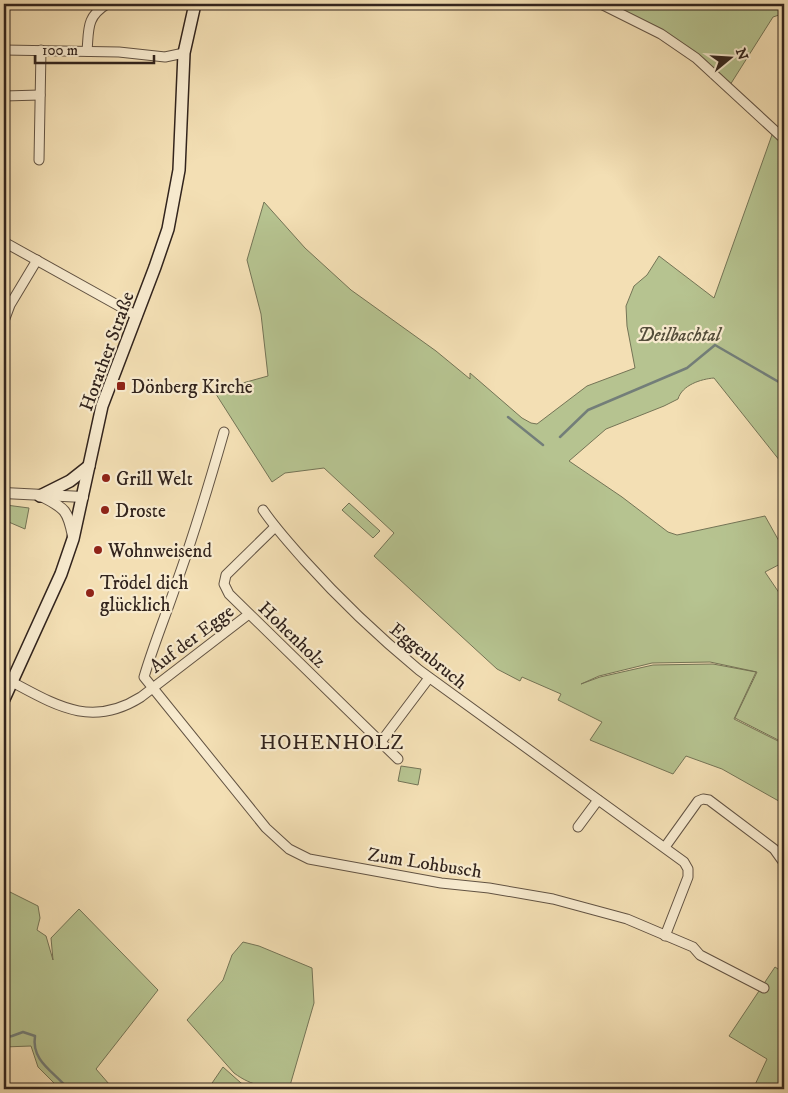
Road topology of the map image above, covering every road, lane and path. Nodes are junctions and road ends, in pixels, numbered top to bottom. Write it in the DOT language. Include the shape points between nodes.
graph roads {
  1 [pos="107,4"];
  2 [pos="195,4"];
  3 [pos="601,4"];
  4 [pos="4,50"];
  5 [pos="40,50"];
  6 [pos="87,51"];
  7 [pos="184,53"];
  8 [pos="40,94"];
  9 [pos="4,96"];
  10 [pos="784,139"];
  11 [pos="39,160"];
  12 [pos="4,242"];
  13 [pos="37,260"];
  14 [pos="137,316"];
  15 [pos="4,321"];
  16 [pos="224,432"];
  17 [pos="89,466"];
  18 [pos="4,493"];
  19 [pos="40,496"];
  20 [pos="83,497"];
  21 [pos="263,510"];
  22 [pos="275,527"];
  23 [pos="73,539"];
  24 [pos="249,614"];
  25 [pos="430,678"];
  26 [pos="12,682"];
  27 [pos="152,688"];
  28 [pos="4,699"];
  29 [pos="380,743"];
  30 [pos="398,759"];
  31 [pos="598,800"];
  32 [pos="578,827"];
  33 [pos="665,847"];
  34 [pos="784,863"];
  35 [pos="665,936"];
  36 [pos="764,988"];
  1 -- 6 [label="street" via="93,15"];
  2 -- 7 [label="main road, Horather Straße"];
  3 -- 10 [label="street" via="661,34 696,58"];
  4 -- 5 [label="street"];
  5 -- 6 [label="street"];
  5 -- 8 [label="street"];
  6 -- 7 [label="street" via="165,57"];
  7 -- 14 [label="main road, Horather Straße" via="179,170 172,211"];
  8 -- 9 [label="street"];
  8 -- 11 [label="street"];
  12 -- 13 [label="street"];
  13 -- 14 [label="street"];
  13 -- 15 [label="street"];
  14 -- 17 [label="main road, Horather Straße" via="102,406"];
  16 -- 27 [label="street, Zum Lohbusch" via="144,677"];
  17 -- 19 [label="main road" via="70,481"];
  17 -- 20 [label="main road, Horather Straße"];
  18 -- 19 [label="street"];
  19 -- 20 [label="street"];
  19 -- 23 [label="street" via="59,506 69,517"];
  20 -- 23 [label="main road, Horather Straße"];
  21 -- 22 [label="street, Eggenbruch"];
  22 -- 24 [label="street, Hohenholz" via="226,575 224,584 229,594"];
  22 -- 25 [label="street, Eggenbruch" via="351,610"];
  23 -- 26 [label="main road, Horather Straße" via="54,592"];
  24 -- 27 [label="street, Auf der Egge"];
  24 -- 29 [label="street, Hohenholz"];
  25 -- 29 [label="street"];
  25 -- 31 [label="street, Eggenbruch"];
  26 -- 27 [label="street, Auf der Egge" via="50,702 80,712 129,705"];
  26 -- 28 [label="main road, Horather Straße"];
  27 -- 35 [label="street, Zum Lohbusch" via="266,828 296,854 441,883 553,899 627,919"];
  29 -- 30 [label="street, Hohenholz"];
  31 -- 32 [label="street"];
  31 -- 33 [label="street, Eggenbruch"];
  33 -- 34 [label="street" via="703,799 709,800 774,849"];
  33 -- 35 [label="street, Eggenbruch" via="684,862 688,877"];
  35 -- 36 [label="street, Zum Lohbusch" via="693,947 700,955"];
}
